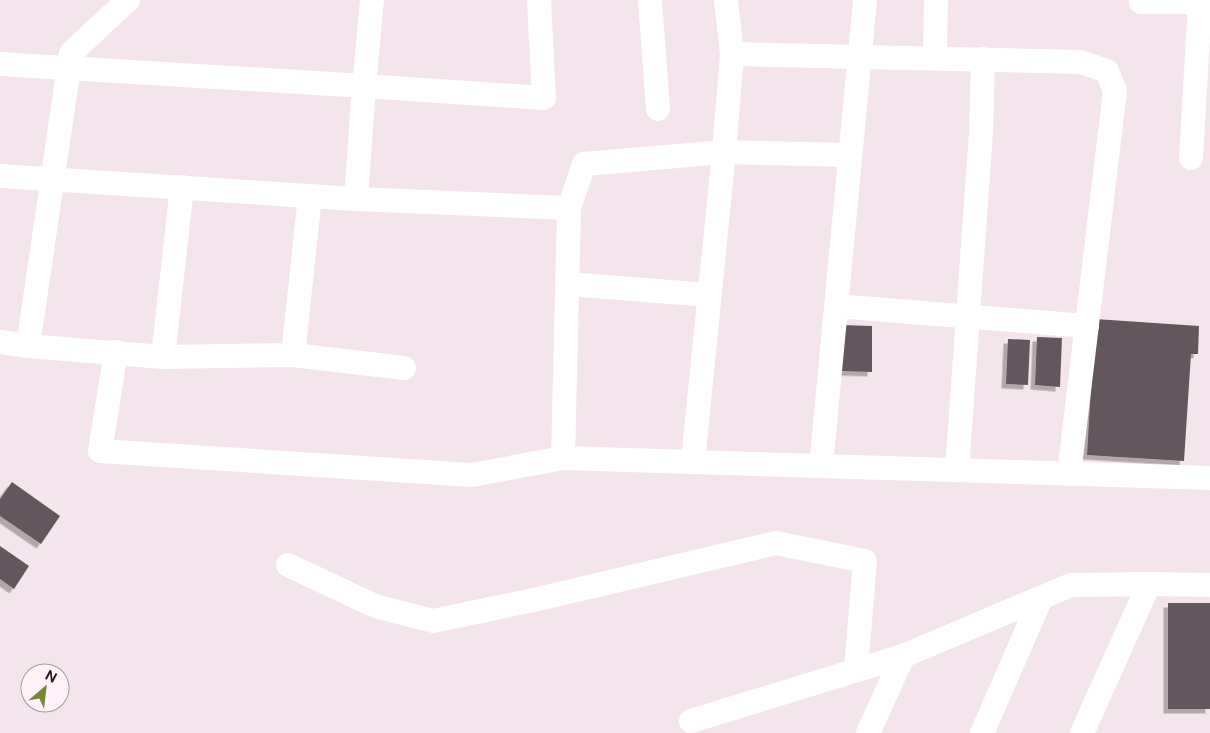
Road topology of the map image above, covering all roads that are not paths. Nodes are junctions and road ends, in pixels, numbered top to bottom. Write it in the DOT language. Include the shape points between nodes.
graph roads {
  1 [pos="128,0"];
  2 [pos="372,0"];
  3 [pos="539,0"];
  4 [pos="650,0"];
  5 [pos="726,0"];
  6 [pos="865,0"];
  7 [pos="936,0"];
  8 [pos="1141,2"];
  9 [pos="1205,2"];
  10 [pos="732,54"];
  11 [pos="860,57"];
  12 [pos="934,58"];
  13 [pos="983,59"];
  14 [pos="0,64"];
  15 [pos="69,68"];
  16 [pos="364,86"];
  17 [pos="658,109"];
  18 [pos="724,152"];
  19 [pos="850,155"];
  20 [pos="1191,158"];
  21 [pos="0,176"];
  22 [pos="52,179"];
  23 [pos="182,188"];
  24 [pos="310,196"];
  25 [pos="356,199"];
  26 [pos="569,208"];
  27 [pos="567,284"];
  28 [pos="710,295"];
  29 [pos="836,306"];
  30 [pos="968,315"];
  31 [pos="1087,326"];
  32 [pos="0,342"];
  33 [pos="28,346"];
  34 [pos="116,352"];
  35 [pos="293,355"];
  36 [pos="162,357"];
  37 [pos="404,368"];
  38 [pos="563,458"];
  39 [pos="692,461"];
  40 [pos="820,466"];
  41 [pos="957,470"];
  42 [pos="1069,474"];
  43 [pos="1210,478"];
  44 [pos="288,565"];
  45 [pos="1149,584"];
  46 [pos="1210,585"];
  47 [pos="1041,598"];
  48 [pos="903,656"];
  49 [pos="856,670"];
  50 [pos="691,720"];
  51 [pos="868,733"];
  52 [pos="982,733"];
  53 [pos="1082,733"];
  1 -- 15 [label="street" via="71,53"];
  2 -- 16 [label="street"];
  3 -- 16 [label="street" via="544,98"];
  4 -- 17 [label="street"];
  5 -- 10 [label="street"];
  6 -- 11 [label="street"];
  7 -- 12 [label="street"];
  8 -- 9 [label="street"];
  9 -- 20 [label="street"];
  10 -- 11 [label="street"];
  10 -- 18 [label="street"];
  11 -- 12 [label="street"];
  11 -- 19 [label="street"];
  12 -- 13 [label="street"];
  13 -- 30 [label="street"];
  13 -- 31 [label="street" via="1081,62 1107,71 1116,91"];
  14 -- 15 [label="street"];
  15 -- 16 [label="street"];
  15 -- 22 [label="street"];
  16 -- 25 [label="street"];
  18 -- 19 [label="street"];
  18 -- 26 [label="street" via="584,164"];
  18 -- 28 [label="street"];
  19 -- 29 [label="street"];
  21 -- 22 [label="street"];
  22 -- 23 [label="street"];
  22 -- 33 [label="street"];
  23 -- 24 [label="street"];
  23 -- 36 [label="street"];
  24 -- 25 [label="street"];
  24 -- 35 [label="street"];
  25 -- 26 [label="street"];
  26 -- 27 [label="street"];
  27 -- 28 [label="street"];
  27 -- 38 [label="street"];
  28 -- 39 [label="street"];
  29 -- 30 [label="street"];
  29 -- 40 [label="street"];
  30 -- 31 [label="street"];
  30 -- 41 [label="street"];
  31 -- 42 [label="street"];
  32 -- 33 [label="street"];
  33 -- 34 [label="street"];
  34 -- 36 [label="street"];
  34 -- 38 [label="street" via="100,451 472,475"];
  35 -- 36 [label="street"];
  35 -- 37 [label="street"];
  38 -- 39 [label="street"];
  39 -- 40 [label="street"];
  40 -- 41 [label="street"];
  41 -- 42 [label="street"];
  42 -- 43 [label="street"];
  44 -- 49 [label="street" via="375,606 434,621 776,543 865,561"];
  45 -- 46 [label="street"];
  45 -- 47 [label="street" via="1071,585"];
  45 -- 53 [label="street"];
  47 -- 48 [label="street"];
  47 -- 52 [label="street"];
  48 -- 49 [label="street"];
  48 -- 51 [label="street"];
  49 -- 50 [label="street"];
}
